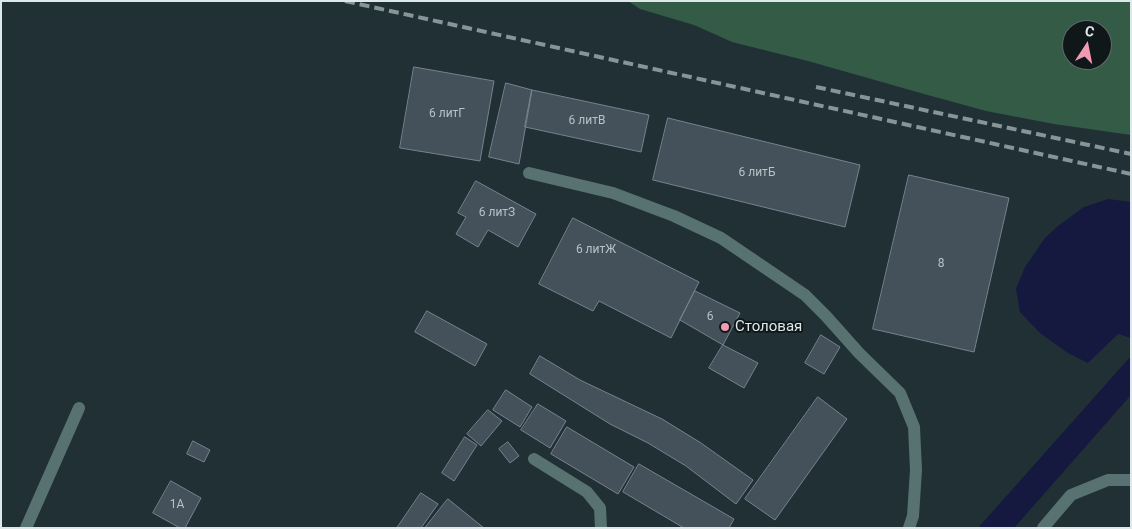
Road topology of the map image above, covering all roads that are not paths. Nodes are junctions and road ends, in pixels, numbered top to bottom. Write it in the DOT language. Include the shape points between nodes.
graph roads {
  1 [pos="529,173"];
  2 [pos="79,408"];
  3 [pos="534,459"];
  4 [pos="1131,480"];
  5 [pos="26,528"];
  6 [pos="601,528"];
  7 [pos="909,528"];
  8 [pos="1043,528"];
  1 -- 7 [label="street" via="613,192 674,216 721,238 805,295 900,393 914,427 916,470 913,516"];
  2 -- 5 [label="street"];
  3 -- 6 [label="street" via="587,492 600,508"];
  4 -- 8 [label="street" via="1108,480 1071,495"];
}
